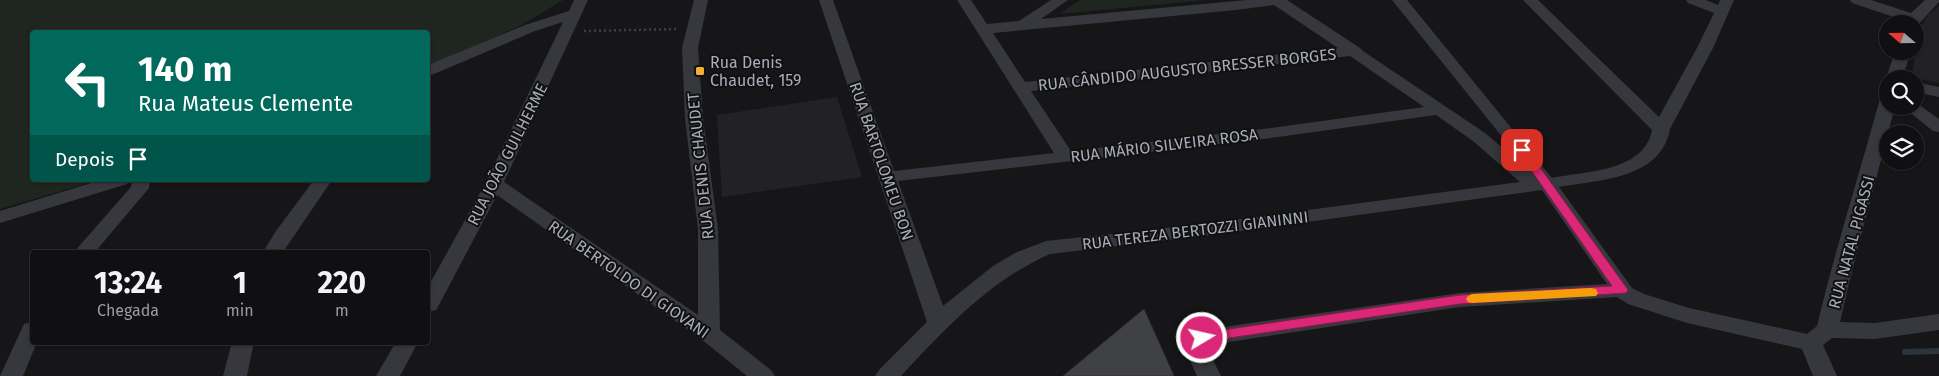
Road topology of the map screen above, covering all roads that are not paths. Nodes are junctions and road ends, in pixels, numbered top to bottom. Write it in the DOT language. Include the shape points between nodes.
graph roads {
  1 [pos="580,0"];
  2 [pos="701,0"];
  3 [pos="826,0"];
  4 [pos="964,0"];
  5 [pos="1061,0"];
  6 [pos="1277,0"];
  7 [pos="1399,0"];
  8 [pos="1530,0"];
  9 [pos="1693,0"];
  10 [pos="1857,0"];
  11 [pos="1933,0"];
  12 [pos="1724,5"];
  13 [pos="572,15"];
  14 [pos="1895,15"];
  15 [pos="1919,15"];
  16 [pos="1022,25"];
  17 [pos="982,28"];
  18 [pos="1354,51"];
  19 [pos="430,70"];
  20 [pos="1020,87"];
  21 [pos="1924,89"];
  22 [pos="1939,92"];
  23 [pos="1490,109"];
  24 [pos="1443,113"];
  25 [pos="1884,115"];
  26 [pos="1922,115"];
  27 [pos="1939,127"];
  28 [pos="1661,129"];
  29 [pos="1066,157"];
  30 [pos="888,178"];
  31 [pos="114,182"];
  32 [pos="141,182"];
  33 [pos="322,182"];
  34 [pos="494,184"];
  35 [pos="1542,185"];
  36 [pos="0,217"];
  37 [pos="86,250"];
  38 [pos="274,250"];
  39 [pos="1622,290"];
  40 [pos="430,301"];
  41 [pos="1939,322"];
  42 [pos="938,323"];
  43 [pos="709,333"];
  44 [pos="30,334"];
  45 [pos="1819,337"];
  46 [pos="242,345"];
  47 [pos="405,345"];
  48 [pos="11,376"];
  49 [pos="235,376"];
  50 [pos="388,376"];
  51 [pos="763,376"];
  52 [pos="887,376"];
  53 [pos="1209,376"];
  54 [pos="1825,376"];
  1 -- 13 [label="street, RUA JOÃO GUILHERME"];
  2 -- 43 [label="street, RUA DENIS CHAUDET" via="690,48 694,118 708,229"];
  3 -- 30 [label="street, RUA BARTOLOMEU BON"];
  4 -- 17 [label="street"];
  5 -- 16 [label="street"];
  6 -- 16 [label="street"];
  6 -- 18 [label="street"];
  7 -- 23 [label="street"];
  8 -- 28 [label="street"];
  9 -- 12 [label="street"];
  10 -- 14 [label="street"];
  11 -- 15 [label="street"];
  12 -- 28 [label="street" via="1706,46"];
  13 -- 19 [label="street" via="530,28"];
  13 -- 34 [label="street, RUA JOÃO GUILHERME" via="549,71"];
  16 -- 17 [label="street"];
  17 -- 20 [label="street"];
  18 -- 20 [label="street, RUA CÂNDIDO AUGUSTO BRESSER BORGES"];
  18 -- 24 [label="street"];
  20 -- 29 [label="street"];
  21 -- 22 [label="street"];
  23 -- 24 [label="street" via="1488,117 1481,120 1469,121"];
  23 -- 35 [label="street"];
  24 -- 29 [label="street, RUA MÁRIO SILVEIRA ROSA"];
  24 -- 35 [label="street"];
  25 -- 45 [label="street, RUA NATAL PIGASSI"];
  26 -- 27 [label="street"];
  28 -- 35 [label="street" via="1652,150 1633,166"];
  29 -- 30 [label="street, RUA MÁRIO SILVEIRA ROSA"];
  30 -- 42 [label="street, RUA BARTOLOMEU BON"];
  31 -- 36 [label="street"];
  32 -- 37 [label="street" via="140,188"];
  33 -- 38 [label="street"];
  34 -- 40 [label="street, RUA JOÃO GUILHERME"];
  34 -- 43 [label="street, RUA BERTOLDO DI GIOVANI"];
  35 -- 39 [label="street"];
  35 -- 42 [label="street, RUA TEREZA BERTOZZI GIANINNI" via="1046,248 1009,265"];
  39 -- 45 [label="street" via="1636,300 1687,315"];
  39 -- 53 [label="street" via="1460,300 1202,338 1195,347"];
  41 -- 45 [label="street"];
  42 -- 52 [label="street, RUA TEREZA BERTOZZI GIANINNI"];
  43 -- 51 [label="street, RUA BERTOLDO DI GIOVANI"];
  44 -- 48 [label="street"];
  45 -- 54 [label="street"];
  46 -- 49 [label="street"];
  47 -- 50 [label="street"];
}
